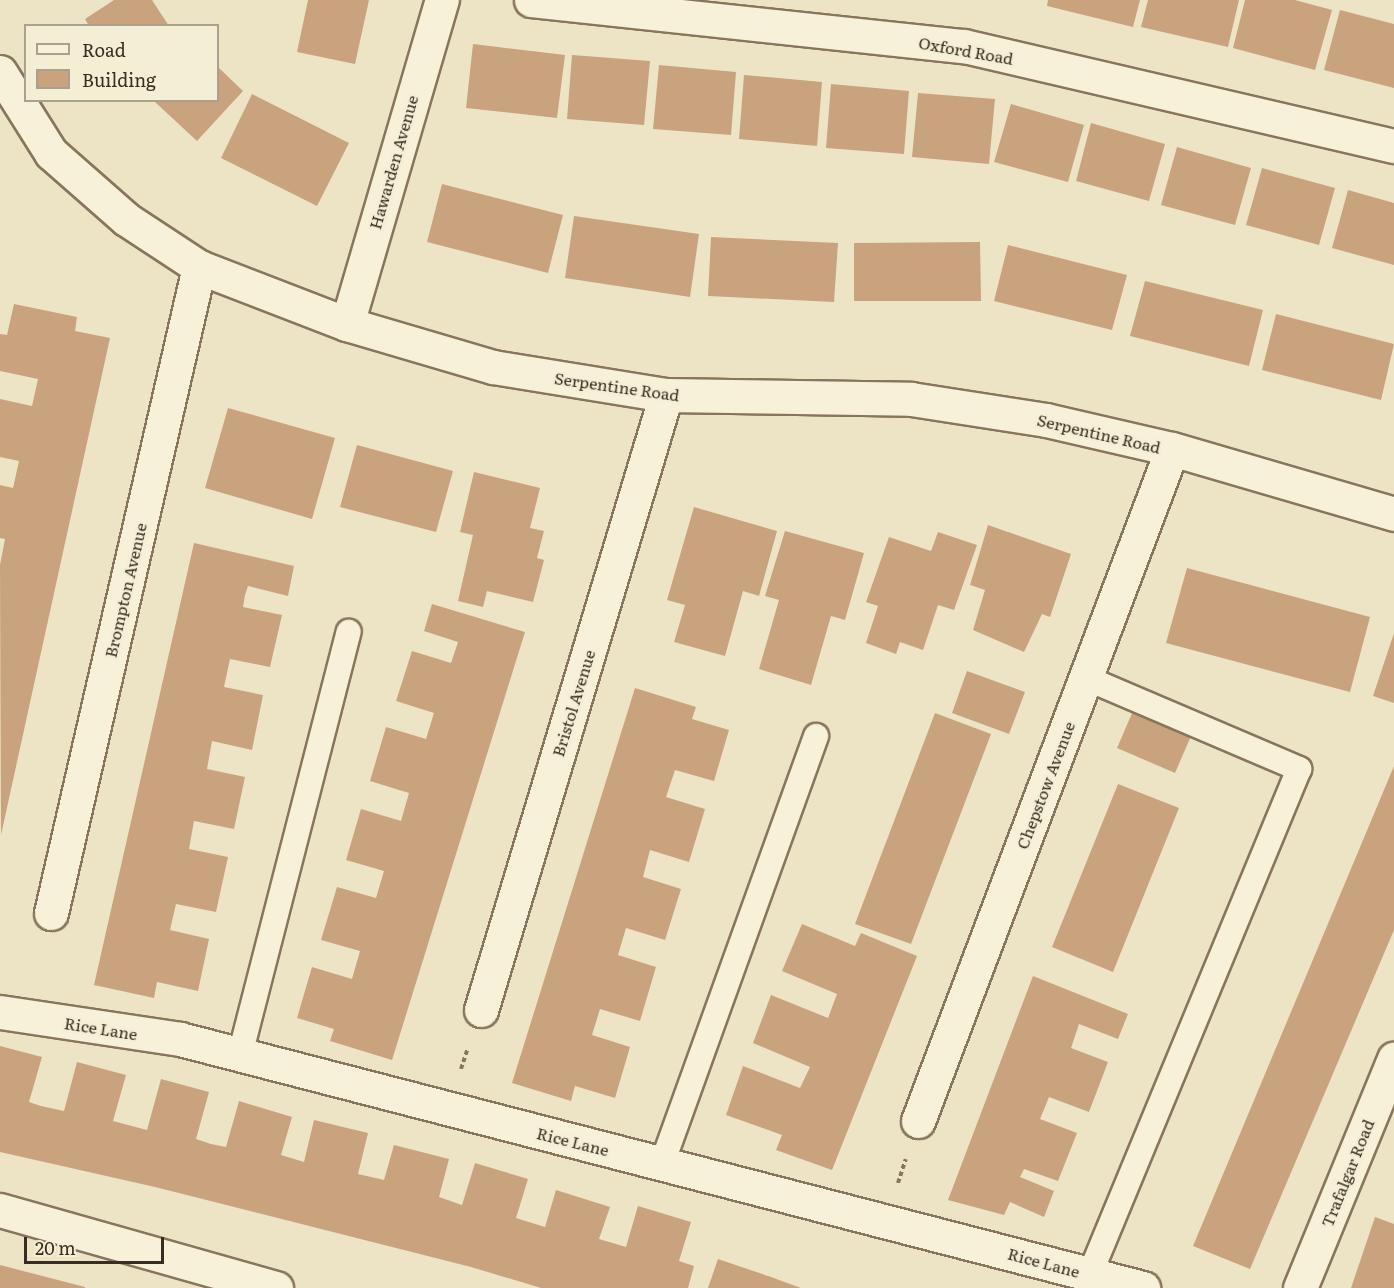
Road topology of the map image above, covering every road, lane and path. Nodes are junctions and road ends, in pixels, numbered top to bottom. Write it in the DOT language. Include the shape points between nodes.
graph roads {
  1 [pos="442,0"];
  2 [pos="531,0"];
  3 [pos="0,72"];
  4 [pos="1394,146"];
  5 [pos="199,267"];
  6 [pos="347,324"];
  7 [pos="666,395"];
  8 [pos="1172,449"];
  9 [pos="1394,514"];
  10 [pos="349,632"];
  11 [pos="1086,678"];
  12 [pos="816,736"];
  13 [pos="51,913"];
  14 [pos="481,1010"];
  15 [pos="0,1012"];
  16 [pos="240,1055"];
  17 [pos="1394,1059"];
  18 [pos="448,1109"];
  19 [pos="918,1121"];
  20 [pos="662,1164"];
  21 [pos="0,1210"];
  22 [pos="886,1221"];
  23 [pos="1090,1274"];
  24 [pos="276,1288"];
  25 [pos="1143,1288"];
  26 [pos="1300,1288"];
  1 -- 6 [label="street, Hawarden Avenue"];
  2 -- 4 [label="street, Oxford Road" via="964,46"];
  3 -- 5 [label="street, Serpentine Road" via="51,153 126,219"];
  5 -- 6 [label="street, Serpentine Road"];
  5 -- 13 [label="street, Brompton Avenue"];
  6 -- 7 [label="street, Serpentine Road" via="493,368"];
  7 -- 8 [label="street, Serpentine Road" via="911,399 1046,420"];
  7 -- 14 [label="street, Bristol Avenue"];
  8 -- 9 [label="street, Serpentine Road"];
  8 -- 11 [label="street, Chepstow Avenue"];
  10 -- 16 [label="lane"];
  11 -- 19 [label="street, Chepstow Avenue"];
  11 -- 23 [label="lane" via="1299,770"];
  12 -- 20 [label="lane"];
  14 -- 18 [label="path"];
  15 -- 16 [label="street, Rice Lane" via="180,1039"];
  16 -- 18 [label="street, Rice Lane"];
  17 -- 26 [label="street, Trafalgar Road"];
  18 -- 20 [label="street, Rice Lane"];
  19 -- 22 [label="path"];
  20 -- 22 [label="street, Rice Lane"];
  21 -- 24 [label="street"];
  22 -- 23 [label="street, Rice Lane"];
  23 -- 25 [label="street, Rice Lane"];
}
